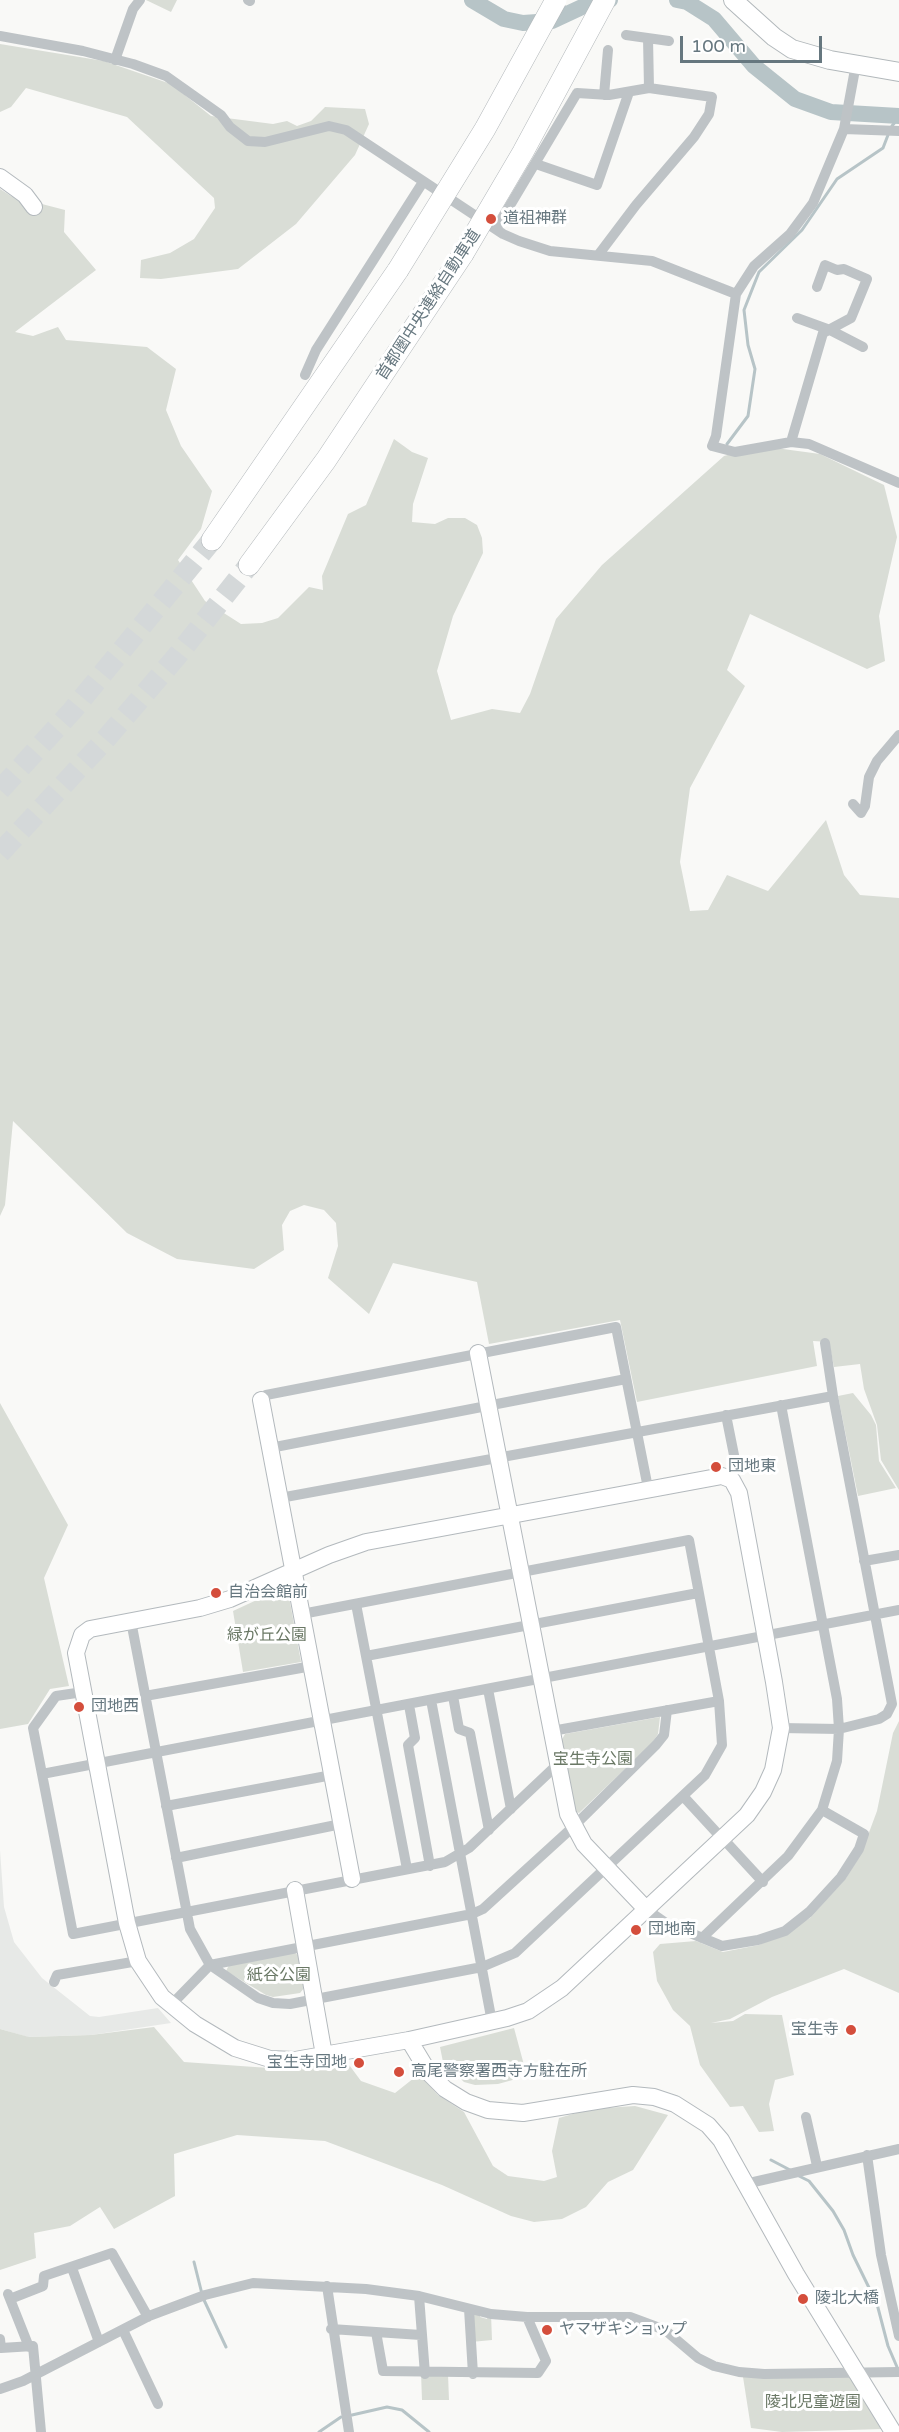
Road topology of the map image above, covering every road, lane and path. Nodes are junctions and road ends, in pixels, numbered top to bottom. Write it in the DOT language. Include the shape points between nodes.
graph roads {
  1 [pos="140,0"];
  2 [pos="556,0"];
  3 [pos="605,0"];
  4 [pos="733,0"];
  5 [pos="626,34"];
  6 [pos="0,36"];
  7 [pos="648,38"];
  8 [pos="669,41"];
  9 [pos="608,50"];
  10 [pos="115,60"];
  11 [pos="856,64"];
  12 [pos="899,72"];
  13 [pos="649,88"];
  14 [pos="629,92"];
  15 [pos="604,95"];
  16 [pos="845,126"];
  17 [pos="899,131"];
  18 [pos="536,164"];
  19 [pos="0,177"];
  20 [pos="423,182"];
  21 [pos="34,207"];
  22 [pos="496,229"];
  23 [pos="599,254"];
  24 [pos="817,287"];
  25 [pos="736,294"];
  26 [pos="797,318"];
  27 [pos="830,330"];
  28 [pos="863,347"];
  29 [pos="305,375"];
  30 [pos="791,442"];
  31 [pos="899,483"];
  32 [pos="212,540"];
  33 [pos="249,565"];
  34 [pos="899,735"];
  35 [pos="853,804"];
  36 [pos="825,1343"];
  37 [pos="478,1353"];
  38 [pos="626,1379"];
  39 [pos="833,1396"];
  40 [pos="261,1400"];
  41 [pos="781,1405"];
  42 [pos="489,1406"];
  43 [pos="726,1415"];
  44 [pos="638,1432"];
  45 [pos="270,1448"];
  46 [pos="499,1458"];
  47 [pos="732,1480"];
  48 [pos="648,1488"];
  49 [pos="280,1498"];
  50 [pos="510,1516"];
  51 [pos="899,1555"];
  52 [pos="864,1562"];
  53 [pos="294,1572"];
  54 [pos="521,1573"];
  55 [pos="698,1593"];
  56 [pos="356,1604"];
  57 [pos="899,1610"];
  58 [pos="302,1614"];
  59 [pos="875,1615"];
  60 [pos="131,1621"];
  61 [pos="531,1625"];
  62 [pos="822,1626"];
  63 [pos="765,1636"];
  64 [pos="709,1647"];
  65 [pos="366,1656"];
  66 [pos="312,1666"];
  67 [pos="542,1678"];
  68 [pos="488,1689"];
  69 [pos="83,1692"];
  70 [pos="145,1696"];
  71 [pos="453,1696"];
  72 [pos="431,1700"];
  73 [pos="719,1701"];
  74 [pos="409,1705"];
  75 [pos="667,1710"];
  76 [pos="377,1711"];
  77 [pos="321,1721"];
  78 [pos="781,1728"];
  79 [pos="839,1729"];
  80 [pos="552,1731"];
  81 [pos="156,1752"];
  82 [pos="98,1763"];
  83 [pos="558,1764"];
  84 [pos="42,1774"];
  85 [pos="332,1775"];
  86 [pos="683,1796"];
  87 [pos="166,1806"];
  88 [pos="511,1809"];
  89 [pos="822,1810"];
  90 [pos="341,1824"];
  91 [pos="573,1827"];
  92 [pos="489,1830"];
  93 [pos="717,1833"];
  94 [pos="728,1844"];
  95 [pos="461,1855"];
  96 [pos="176,1858"];
  97 [pos="430,1866"];
  98 [pos="607,1868"];
  99 [pos="407,1869"];
  100 [pos="352,1879"];
  101 [pos="763,1882"];
  102 [pos="295,1890"];
  103 [pos="646,1909"];
  104 [pos="186,1912"];
  105 [pos="472,1914"];
  106 [pos="127,1923"];
  107 [pos="702,1938"];
  108 [pos="305,1945"];
  109 [pos="138,1961"];
  110 [pos="210,1965"];
  111 [pos="482,1967"];
  112 [pos="54,1982"];
  113 [pos="314,1999"];
  114 [pos="170,2006"];
  115 [pos="492,2022"];
  116 [pos="410,2040"];
  117 [pos="324,2055"];
  118 [pos="806,2116"];
  119 [pos="899,2149"];
  120 [pos="867,2156"];
  121 [pos="817,2166"];
  122 [pos="745,2184"];
  123 [pos="72,2268"];
  124 [pos="327,2286"];
  125 [pos="419,2296"];
  126 [pos="469,2309"];
  127 [pos="147,2317"];
  128 [pos="527,2318"];
  129 [pos="331,2329"];
  130 [pos="123,2330"];
  131 [pos="376,2332"];
  132 [pos="422,2335"];
  133 [pos="899,2336"];
  134 [pos="0,2339"];
  135 [pos="99,2342"];
  136 [pos="29,2347"];
  137 [pos="857,2372"];
  138 [pos="899,2372"];
  139 [pos="35,2374"];
  140 [pos="425,2374"];
  141 [pos="472,2374"];
  142 [pos="0,2389"];
  143 [pos="158,2404"];
  144 [pos="893,2431"];
  145 [pos="41,2432"];
  146 [pos="349,2432"];
  1 -- 10 [label="street"];
  2 -- 32 [label="highway, bridge" via="485,129 398,270"];
  3 -- 33 [label="highway, 首都圏中央連絡自動車道, bridge" via="463,254 326,460"];
  4 -- 11 [label="main road" via="792,49"];
  5 -- 7 [label="street"];
  6 -- 10 [label="street"];
  7 -- 8 [label="street"];
  7 -- 13 [label="street"];
  9 -- 15 [label="street"];
  10 -- 20 [label="street" via="166,76 248,141 265,142 329,126 338,128"];
  11 -- 12 [label="main road"];
  11 -- 16 [label="street"];
  13 -- 14 [label="street"];
  13 -- 23 [label="street" via="712,97 709,114"];
  14 -- 15 [label="street"];
  14 -- 18 [label="street" via="597,185"];
  15 -- 18 [label="street" via="577,93"];
  16 -- 17 [label="street"];
  16 -- 25 [label="street" via="813,203 790,234 754,266"];
  18 -- 22 [label="street"];
  19 -- 21 [label="street" via="26,195"];
  20 -- 22 [label="street"];
  20 -- 29 [label="street" via="316,350"];
  22 -- 23 [label="street" via="519,242 550,251"];
  23 -- 25 [label="street" via="652,261"];
  24 -- 27 [label="street" via="825,265 867,279 851,318"];
  25 -- 30 [label="street" via="712,446 735,452"];
  26 -- 27 [label="street"];
  27 -- 28 [label="street"];
  27 -- 30 [label="street" via="823,333"];
  30 -- 31 [label="street" via="808,444"];
  34 -- 35 [label="street" via="869,777 861,813"];
  36 -- 39 [label="street"];
  37 -- 38 [label="street" via="616,1327"];
  37 -- 40 [label="street" via="266,1395"];
  37 -- 42 [label="street"];
  38 -- 42 [label="street"];
  38 -- 44 [label="street"];
  39 -- 41 [label="street"];
  39 -- 52 [label="street"];
  40 -- 45 [label="street"];
  41 -- 43 [label="street"];
  41 -- 62 [label="street"];
  42 -- 45 [label="street"];
  42 -- 46 [label="street"];
  43 -- 44 [label="street"];
  43 -- 47 [label="street" via="736,1464"];
  44 -- 46 [label="street"];
  44 -- 48 [label="street"];
  45 -- 49 [label="street"];
  46 -- 49 [label="street"];
  46 -- 50 [label="street"];
  47 -- 48 [label="street" via="722,1476"];
  47 -- 63 [label="street" via="739,1493"];
  48 -- 50 [label="street"];
  49 -- 53 [label="street"];
  50 -- 53 [label="street" via="366,1542"];
  50 -- 54 [label="street"];
  51 -- 52 [label="street"];
  52 -- 59 [label="street"];
  53 -- 58 [label="street"];
  53 -- 60 [label="street" via="230,1599"];
  54 -- 55 [label="street" via="688,1540"];
  54 -- 56 [label="street"];
  54 -- 61 [label="street"];
  55 -- 61 [label="street"];
  55 -- 64 [label="street"];
  56 -- 58 [label="street"];
  56 -- 65 [label="street"];
  57 -- 59 [label="street"];
  58 -- 66 [label="street"];
  59 -- 62 [label="street"];
  59 -- 79 [label="street" via="892,1704 879,1719"];
  60 -- 69 [label="street" via="90,1629 82,1635 76,1653"];
  60 -- 70 [label="street"];
  61 -- 65 [label="street"];
  61 -- 67 [label="street"];
  62 -- 63 [label="street"];
  62 -- 79 [label="street"];
  63 -- 64 [label="street"];
  63 -- 78 [label="street"];
  64 -- 67 [label="street"];
  64 -- 73 [label="street"];
  65 -- 76 [label="street"];
  66 -- 70 [label="street"];
  66 -- 77 [label="street"];
  67 -- 68 [label="street"];
  67 -- 80 [label="street"];
  68 -- 71 [label="street"];
  68 -- 88 [label="street"];
  69 -- 82 [label="street"];
  69 -- 84 [label="street" via="56,1696 33,1728"];
  70 -- 81 [label="street"];
  71 -- 72 [label="street"];
  71 -- 92 [label="street" via="459,1729 470,1733"];
  72 -- 74 [label="street"];
  72 -- 95 [label="street"];
  73 -- 75 [label="street"];
  73 -- 86 [label="street" via="722,1745 705,1775"];
  74 -- 76 [label="street"];
  74 -- 97 [label="street" via="415,1738 408,1745"];
  75 -- 80 [label="street"];
  75 -- 91 [label="street" via="664,1735 656,1745"];
  76 -- 77 [label="street"];
  76 -- 99 [label="street"];
  77 -- 81 [label="street"];
  77 -- 85 [label="street"];
  78 -- 79 [label="street"];
  78 -- 103 [label="street" via="773,1770 747,1815"];
  79 -- 89 [label="street" via="837,1761"];
  80 -- 83 [label="street"];
  81 -- 82 [label="street"];
  81 -- 87 [label="street"];
  82 -- 84 [label="street"];
  82 -- 106 [label="street"];
  83 -- 88 [label="street"];
  83 -- 91 [label="street"];
  84 -- 106 [label="street" via="73,1934"];
  85 -- 87 [label="street"];
  85 -- 90 [label="street"];
  86 -- 93 [label="street"];
  86 -- 98 [label="street"];
  87 -- 96 [label="street"];
  88 -- 92 [label="street"];
  89 -- 101 [label="street"];
  89 -- 107 [label="street" via="864,1834 859,1849 824,1897 785,1931 722,1946"];
  90 -- 96 [label="street"];
  90 -- 100 [label="street"];
  91 -- 98 [label="street"];
  91 -- 105 [label="street" via="491,1904"];
  92 -- 95 [label="street"];
  94 -- 101 [label="street"];
  95 -- 97 [label="street"];
  95 -- 105 [label="street"];
  96 -- 104 [label="street"];
  97 -- 99 [label="street"];
  98 -- 103 [label="street"];
  98 -- 111 [label="street" via="526,1945"];
  99 -- 100 [label="street"];
  100 -- 102 [label="street"];
  101 -- 107 [label="street"];
  102 -- 104 [label="street"];
  102 -- 108 [label="street"];
  103 -- 107 [label="street" via="666,1923"];
  103 -- 115 [label="street" via="553,1994 528,2011"];
  104 -- 106 [label="street"];
  104 -- 110 [label="street" via="196,1942"];
  105 -- 108 [label="street"];
  105 -- 111 [label="street"];
  106 -- 109 [label="street"];
  108 -- 110 [label="street"];
  108 -- 113 [label="street"];
  109 -- 112 [label="street" via="57,1975"];
  109 -- 114 [label="street"];
  110 -- 113 [label="street" via="258,1998 273,2003"];
  110 -- 114 [label="street"];
  111 -- 113 [label="street"];
  111 -- 115 [label="street"];
  113 -- 117 [label="street"];
  114 -- 117 [label="street" via="212,2036 250,2054 295,2060"];
  115 -- 116 [label="street"];
  116 -- 117 [label="street"];
  116 -- 122 [label="street" via="429,2073 445,2089 488,2110 523,2113 633,2095 675,2104 708,2125 721,2140"];
  118 -- 121 [label="street"];
  119 -- 120 [label="street"];
  120 -- 121 [label="street"];
  120 -- 133 [label="street" via="881,2255"];
  121 -- 122 [label="street"];
  122 -- 137 [label="street"];
  123 -- 127 [label="street" via="113,2253"];
  123 -- 135 [label="street"];
  123 -- 136 [label="street" via="44,2276 43,2286 9,2296"];
  124 -- 125 [label="street"];
  124 -- 127 [label="street" via="253,2283"];
  124 -- 129 [label="street"];
  125 -- 126 [label="street"];
  125 -- 132 [label="street"];
  126 -- 128 [label="street"];
  126 -- 141 [label="street"];
  127 -- 130 [label="street"];
  128 -- 137 [label="street" via="630,2317 665,2331 698,2358 739,2372"];
  128 -- 141 [label="street" via="546,2361 538,2373"];
  129 -- 131 [label="street"];
  129 -- 146 [label="street"];
  130 -- 135 [label="street"];
  130 -- 143 [label="street"];
  131 -- 132 [label="street"];
  131 -- 140 [label="street" via="383,2371"];
  132 -- 140 [label="street"];
  134 -- 136 [label="street" via="1,2348"];
  135 -- 139 [label="street"];
  136 -- 139 [label="street" via="33,2346"];
  137 -- 138 [label="street"];
  137 -- 144 [label="street"];
  139 -- 142 [label="street"];
  139 -- 145 [label="street"];
  140 -- 141 [label="street"];
}
